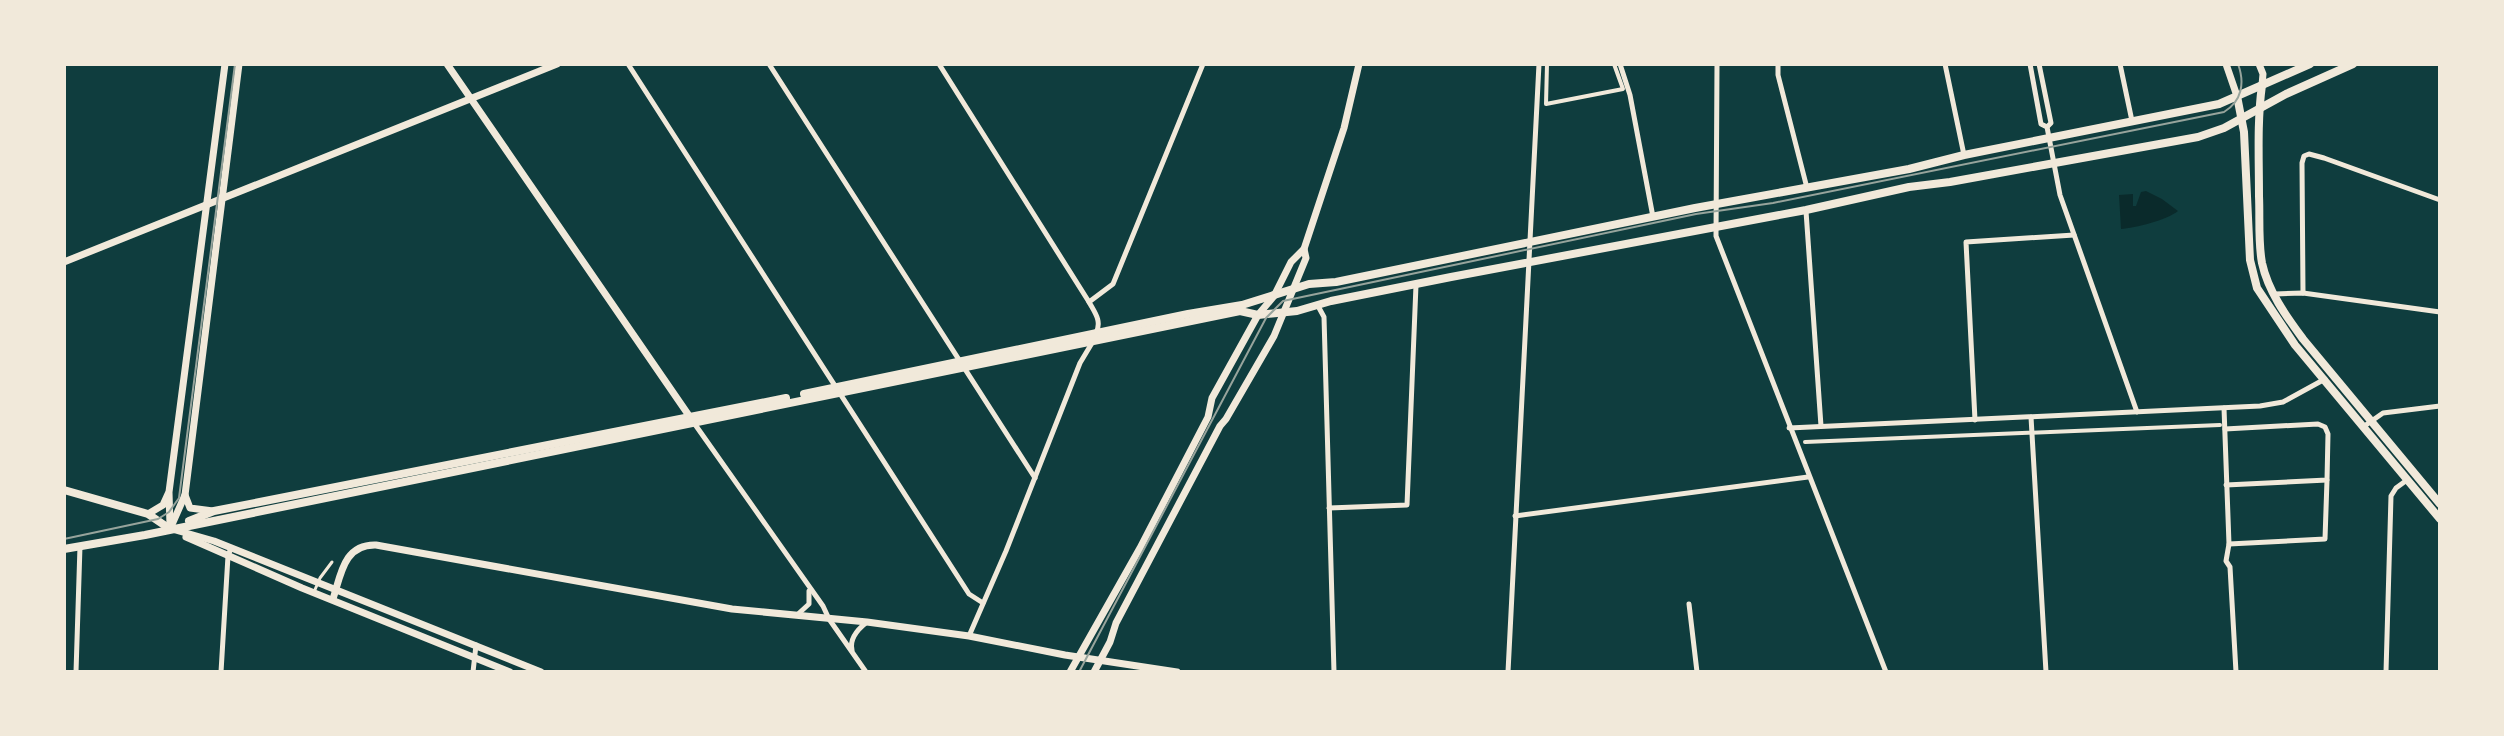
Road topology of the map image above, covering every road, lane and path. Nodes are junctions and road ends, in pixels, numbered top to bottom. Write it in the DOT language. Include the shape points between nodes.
graph roads {
  1 [pos="225,64"];
  2 [pos="239,64"];
  3 [pos="447,64"];
  4 [pos="557,64"];
  5 [pos="628,64"];
  6 [pos="769,64"];
  7 [pos="939,64"];
  8 [pos="1203,64"];
  9 [pos="1359,64"];
  10 [pos="1539,64"];
  11 [pos="1547,64"];
  12 [pos="1614,64"];
  13 [pos="1620,64"];
  14 [pos="1717,64"];
  15 [pos="1778,64"];
  16 [pos="1945,64"];
  17 [pos="2120,64"];
  18 [pos="2226,64"];
  19 [pos="2259,64"];
  20 [pos="2310,64"];
  21 [pos="2353,64"];
  22 [pos="2031,66"];
  23 [pos="2040,66"];
  24 [pos="2262,85"];
  25 [pos="2237,96"];
  26 [pos="470,98"];
  27 [pos="2259,109"];
  28 [pos="2242,119"];
  29 [pos="2132,121"];
  30 [pos="2047,127"];
  31 [pos="2049,138"];
  32 [pos="1964,155"];
  33 [pos="2054,162"];
  34 [pos="1807,189"];
  35 [pos="224,197"];
  36 [pos="2440,200"];
  37 [pos="209,203"];
  38 [pos="1716,204"];
  39 [pos="1806,210"];
  40 [pos="1653,217"];
  41 [pos="1715,225"];
  42 [pos="2074,235"];
  43 [pos="1529,241"];
  44 [pos="1304,249"];
  45 [pos="64,262"];
  46 [pos="1528,263"];
  47 [pos="1416,284"];
  48 [pos="1293,288"];
  49 [pos="2303,293"];
  50 [pos="2274,295"];
  51 [pos="1274,296"];
  52 [pos="1089,302"];
  53 [pos="1318,306"];
  54 [pos="2440,312"];
  55 [pos="1283,313"];
  56 [pos="1258,315"];
  57 [pos="1094,338"];
  58 [pos="962,365"];
  59 [pos="2328,377"];
  60 [pos="838,390"];
  61 [pos="2440,406"];
  62 [pos="2224,408"];
  63 [pos="2137,412"];
  64 [pos="2031,417"];
  65 [pos="692,419"];
  66 [pos="1975,420"];
  67 [pos="2366,424"];
  68 [pos="1821,426"];
  69 [pos="2222,427"];
  70 [pos="1789,428"];
  71 [pos="2032,433"];
  72 [pos="1805,442"];
  73 [pos="1808,477"];
  74 [pos="1035,478"];
  75 [pos="2407,479"];
  76 [pos="2327,480"];
  77 [pos="2226,485"];
  78 [pos="64,490"];
  79 [pos="169,492"];
  80 [pos="185,495"];
  81 [pos="2440,504"];
  82 [pos="1329,508"];
  83 [pos="214,511"];
  84 [pos="148,514"];
  85 [pos="1515,516"];
  86 [pos="2440,519"];
  87 [pos="170,529"];
  88 [pos="2229,544"];
  89 [pos="80,546"];
  90 [pos="64,549"];
  91 [pos="230,552"];
  92 [pos="332,562"];
  93 [pos="317,583"];
  94 [pos="808,586"];
  95 [pos="336,590"];
  96 [pos="314,592"];
  97 [pos="333,599"];
  98 [pos="983,603"];
  99 [pos="1689,604"];
  100 [pos="794,616"];
  101 [pos="829,619"];
  102 [pos="867,622"];
  103 [pos="969,636"];
  104 [pos="476,645"];
  105 [pos="1078,656"];
  106 [pos="475,657"];
  107 [pos="1101,659"];
  108 [pos="860,665"];
  109 [pos="76,672"];
  110 [pos="221,672"];
  111 [pos="473,672"];
  112 [pos="510,672"];
  113 [pos="541,672"];
  114 [pos="866,672"];
  115 [pos="1070,672"];
  116 [pos="1094,672"];
  117 [pos="1177,672"];
  118 [pos="1334,672"];
  119 [pos="1508,672"];
  120 [pos="1697,672"];
  121 [pos="1886,672"];
  122 [pos="2046,672"];
  123 [pos="2236,672"];
  124 [pos="2386,672"];
  1 -- 37 [label="street"];
  2 -- 35 [label="street"];
  3 -- 26 [label="street"];
  4 -- 26 [label="street"];
  5 -- 60 [label="street"];
  6 -- 58 [label="street"];
  7 -- 52 [label="street"];
  8 -- 52 [label="street" via="1113,284"];
  9 -- 44 [label="street"];
  10 -- 43 [label="street"];
  11 -- 12 [label="street" via="1546,104 1623,89"];
  13 -- 40 [label="street"];
  14 -- 38 [label="street"];
  15 -- 34 [label="street"];
  16 -- 32 [label="street"];
  17 -- 29 [label="street"];
  18 -- 25 [label="street"];
  19 -- 24 [label="street"];
  20 -- 24 [label="main road"];
  21 -- 27 [label="main road"];
  22 -- 23 [label="street"];
  22 -- 30 [label="street" via="2041,124"];
  23 -- 30 [label="street" via="2051,123"];
  24 -- 25 [label="main road"];
  24 -- 27 [label="main road"];
  25 -- 28 [label="main road"];
  25 -- 29 [label="main road"];
  26 -- 35 [label="street"];
  26 -- 65 [label="street"];
  27 -- 28 [label="main road"];
  27 -- 50 [label="main road" via="2261,252"];
  28 -- 33 [label="main road" via="2203,136"];
  28 -- 59 [label="main road" via="2250,260 2257,288 2278,322"];
  29 -- 31 [label="main road"];
  30 -- 31 [label="street"];
  31 -- 32 [label="main road"];
  31 -- 33 [label="street"];
  32 -- 34 [label="main road"];
  33 -- 39 [label="main road"];
  33 -- 42 [label="street"];
  34 -- 38 [label="main road"];
  35 -- 37 [label="street"];
  35 -- 80 [label="street"];
  36 -- 49 [label="street" via="2324,158 2304,156"];
  37 -- 45 [label="street"];
  37 -- 79 [label="street"];
  38 -- 40 [label="main road"];
  38 -- 41 [label="street"];
  39 -- 41 [label="main road"];
  39 -- 68 [label="street"];
  40 -- 43 [label="main road"];
  41 -- 46 [label="main road"];
  41 -- 70 [label="street"];
  42 -- 63 [label="street"];
  42 -- 66 [label="street" via="1966,242"];
  43 -- 46 [label="street"];
  43 -- 48 [label="main road"];
  44 -- 48 [label="street" via="1306,258"];
  44 -- 51 [label="street"];
  46 -- 47 [label="main road"];
  46 -- 85 [label="street"];
  47 -- 53 [label="main road"];
  47 -- 82 [label="street" via="1407,505"];
  48 -- 51 [label="main road"];
  48 -- 55 [label="street"];
  49 -- 50 [label="street"];
  49 -- 54 [label="street"];
  50 -- 59 [label="main road"];
  51 -- 56 [label="street"];
  51 -- 57 [label="main road"];
  52 -- 57 [label="street" via="1099,326"];
  53 -- 55 [label="main road"];
  53 -- 82 [label="street" via="1324,317"];
  55 -- 56 [label="main road"];
  55 -- 107 [label="street"];
  56 -- 57 [label="main road" via="1240,311"];
  56 -- 105 [label="street" via="1140,548"];
  57 -- 58 [label="main road"];
  57 -- 74 [label="street"];
  58 -- 60 [label="main road"];
  58 -- 74 [label="street"];
  59 -- 62 [label="street" via="2283,402"];
  59 -- 67 [label="main road"];
  60 -- 65 [label="main road"];
  60 -- 98 [label="street" via="969,594"];
  61 -- 67 [label="street" via="2389,412"];
  62 -- 63 [label="street"];
  62 -- 69 [label="street"];
  63 -- 64 [label="street"];
  64 -- 66 [label="street"];
  64 -- 71 [label="street"];
  65 -- 83 [label="main road"];
  65 -- 87 [label="main road"];
  65 -- 94 [label="street"];
  66 -- 68 [label="street"];
  67 -- 75 [label="main road"];
  67 -- 81 [label="main road"];
  68 -- 70 [label="street"];
  69 -- 71 [label="street"];
  69 -- 76 [label="street" via="2325,427"];
  69 -- 77 [label="street"];
  70 -- 73 [label="street"];
  71 -- 72 [label="street"];
  71 -- 122 [label="street"];
  73 -- 85 [label="street"];
  73 -- 121 [label="street"];
  74 -- 98 [label="street"];
  75 -- 86 [label="main road"];
  75 -- 124 [label="street" via="2391,496"];
  76 -- 77 [label="street"];
  76 -- 88 [label="street" via="2325,539"];
  77 -- 88 [label="street"];
  78 -- 84 [label="main road"];
  79 -- 84 [label="street" via="163,505"];
  79 -- 87 [label="street"];
  80 -- 83 [label="street" via="190,508"];
  80 -- 87 [label="street"];
  82 -- 118 [label="street"];
  83 -- 87 [label="main road"];
  84 -- 87 [label="main road"];
  85 -- 119 [label="street"];
  87 -- 89 [label="main road"];
  87 -- 91 [label="street"];
  88 -- 123 [label="street"];
  89 -- 90 [label="main road"];
  89 -- 109 [label="street"];
  91 -- 93 [label="street"];
  91 -- 96 [label="street"];
  91 -- 110 [label="street"];
  92 -- 93 [label="lane"];
  93 -- 95 [label="street"];
  93 -- 96 [label="lane"];
  94 -- 100 [label="street" via="809,604"];
  94 -- 101 [label="street"];
  95 -- 97 [label="street"];
  95 -- 100 [label="street" via="352,550 376,545"];
  95 -- 104 [label="street"];
  96 -- 97 [label="street"];
  97 -- 106 [label="street"];
  98 -- 103 [label="street"];
  99 -- 120 [label="street"];
  100 -- 101 [label="street"];
  101 -- 102 [label="street"];
  101 -- 108 [label="street"];
  102 -- 103 [label="street"];
  102 -- 108 [label="street" via="857,629 851,647"];
  103 -- 105 [label="street"];
  104 -- 106 [label="street"];
  104 -- 113 [label="street"];
  105 -- 107 [label="street"];
  105 -- 115 [label="street"];
  106 -- 111 [label="street"];
  106 -- 112 [label="street"];
  107 -- 116 [label="street"];
  107 -- 117 [label="street"];
  108 -- 114 [label="street"];
}
